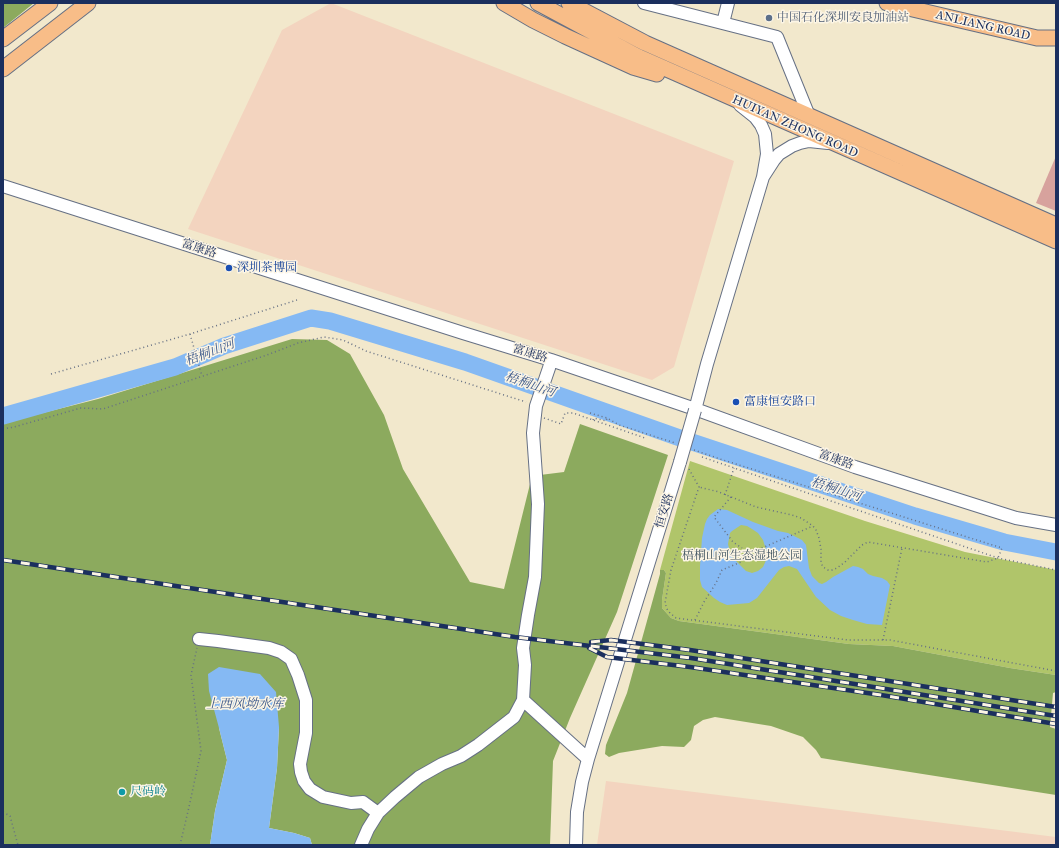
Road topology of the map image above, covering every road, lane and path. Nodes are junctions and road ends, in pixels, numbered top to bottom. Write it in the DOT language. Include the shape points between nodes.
graph roads {
  1 [pos="50,3"];
  2 [pos="88,3"];
  3 [pos="504,3"];
  4 [pos="538,3"];
  5 [pos="569,3"];
  6 [pos="587,3"];
  7 [pos="644,3"];
  8 [pos="728,3"];
  9 [pos="887,3"];
  10 [pos="723,23"];
  11 [pos="1056,38"];
  12 [pos="3,39"];
  13 [pos="645,44"];
  14 [pos="3,68"];
  15 [pos="716,92"];
  16 [pos="733,99"];
  17 [pos="809,116"];
  18 [pos="833,143"];
  19 [pos="763,177"];
  20 [pos="3,186"];
  21 [pos="1056,225"];
  22 [pos="1056,241"];
  23 [pos="297,300"];
  24 [pos="190,334"];
  25 [pos="550,364"];
  26 [pos="51,374"];
  27 [pos="202,376"];
  28 [pos="537,403"];
  29 [pos="695,410"];
  30 [pos="590,413"];
  31 [pos="544,418"];
  32 [pos="607,418"];
  33 [pos="593,420"];
  34 [pos="3,430"];
  35 [pos="645,438"];
  36 [pos="679,445"];
  37 [pos="692,450"];
  38 [pos="702,457"];
  39 [pos="720,459"];
  40 [pos="680,462"];
  41 [pos="720,463"];
  42 [pos="734,468"];
  43 [pos="699,486"];
  44 [pos="725,495"];
  45 [pos="731,497"];
  46 [pos="1056,525"];
  47 [pos="813,526"];
  48 [pos="742,548"];
  49 [pos="902,548"];
  50 [pos="750,551"];
  51 [pos="745,555"];
  52 [pos="998,558"];
  53 [pos="1056,570"];
  54 [pos="695,620"];
  55 [pos="199,639"];
  56 [pos="883,640"];
  57 [pos="1056,671"];
  58 [pos="523,700"];
  59 [pos="588,759"];
  60 [pos="3,812"];
  61 [pos="378,813"];
  62 [pos="18,845"];
  63 [pos="180,845"];
  64 [pos="361,845"];
  65 [pos="576,845"];
  1 -- 12 [label="main road"];
  2 -- 14 [label="main road"];
  3 -- 15 [label="main road" via="565,36 633,67"];
  4 -- 15 [label="main road, HUIYAN ZHONG ROAD" via="637,56"];
  5 -- 13 [label="main road, HUIYAN ZHONG ROAD"];
  6 -- 13 [label="main road"];
  7 -- 10 [label="street"];
  8 -- 10 [label="street"];
  9 -- 11 [label="main road, ANLIANG ROAD" via="1037,38"];
  10 -- 17 [label="street" via="777,37"];
  13 -- 17 [label="main road, HUIYAN ZHONG ROAD"];
  15 -- 16 [label="main road, HUIYAN ZHONG ROAD"];
  16 -- 18 [label="main road, HUIYAN ZHONG ROAD"];
  16 -- 19 [label="street" via="755,117 765,134 767,154"];
  17 -- 21 [label="main road, HUIYAN ZHONG ROAD"];
  18 -- 19 [label="street" via="809,141 792,146 774,160"];
  18 -- 22 [label="main road, HUIYAN ZHONG ROAD"];
  19 -- 29 [label="street, 恒安路"];
  20 -- 25 [label="street, 富康路"];
  23 -- 24 [label="path"];
  24 -- 26 [label="path"];
  24 -- 27 [label="path"];
  25 -- 28 [label="street"];
  25 -- 29 [label="street, 富康路"];
  27 -- 28 [label="path" via="267,356 298,343 324,337 343,340 366,351"];
  27 -- 34 [label="path" via="103,409 81,408"];
  28 -- 58 [label="street" via="533,433 538,511 535,577 523,648"];
  29 -- 40 [label="street, 恒安路, bridge"];
  29 -- 46 [label="street, 富康路" via="855,467 1016,518"];
  30 -- 32 [label="path"];
  31 -- 33 [label="path" via="561,424 565,413"];
  32 -- 33 [label="path" via="606,421 594,418"];
  32 -- 36 [label="path" via="619,425"];
  33 -- 35 [label="path"];
  37 -- 39 [label="path"];
  38 -- 41 [label="path"];
  39 -- 41 [label="path"];
  39 -- 52 [label="path" via="1002,548"];
  40 -- 43 [label="path" via="686,465"];
  40 -- 59 [label="street, 恒安路"];
  41 -- 42 [label="path"];
  42 -- 44 [label="path"];
  42 -- 52 [label="path"];
  43 -- 44 [label="path"];
  43 -- 54 [label="path" via="671,570 665,603 676,618"];
  44 -- 45 [label="path"];
  45 -- 47 [label="path" via="756,507 801,518"];
  45 -- 48 [label="path" via="714,517 733,542"];
  47 -- 49 [label="path" via="819,538 821,563 828,570 837,568 868,542"];
  47 -- 50 [label="path"];
  49 -- 52 [label="path" via="987,562"];
  49 -- 56 [label="path"];
  51 -- 54 [label="path" via="741,562 722,570"];
  52 -- 53 [label="path"];
  54 -- 56 [label="path" via="848,640"];
  55 -- 61 [label="street" via="269,648 291,659 306,700 306,732 300,764 304,781 310,789 323,797 351,803 362,802"];
  55 -- 63 [label="path" via="191,675 201,751"];
  56 -- 57 [label="path"];
  58 -- 59 [label="street"];
  58 -- 61 [label="street" via="514,717 461,756 419,777"];
  59 -- 65 [label="street, 恒安路" via="577,812"];
  60 -- 62 [label="path" via="10,816"];
  61 -- 64 [label="street"];
}
